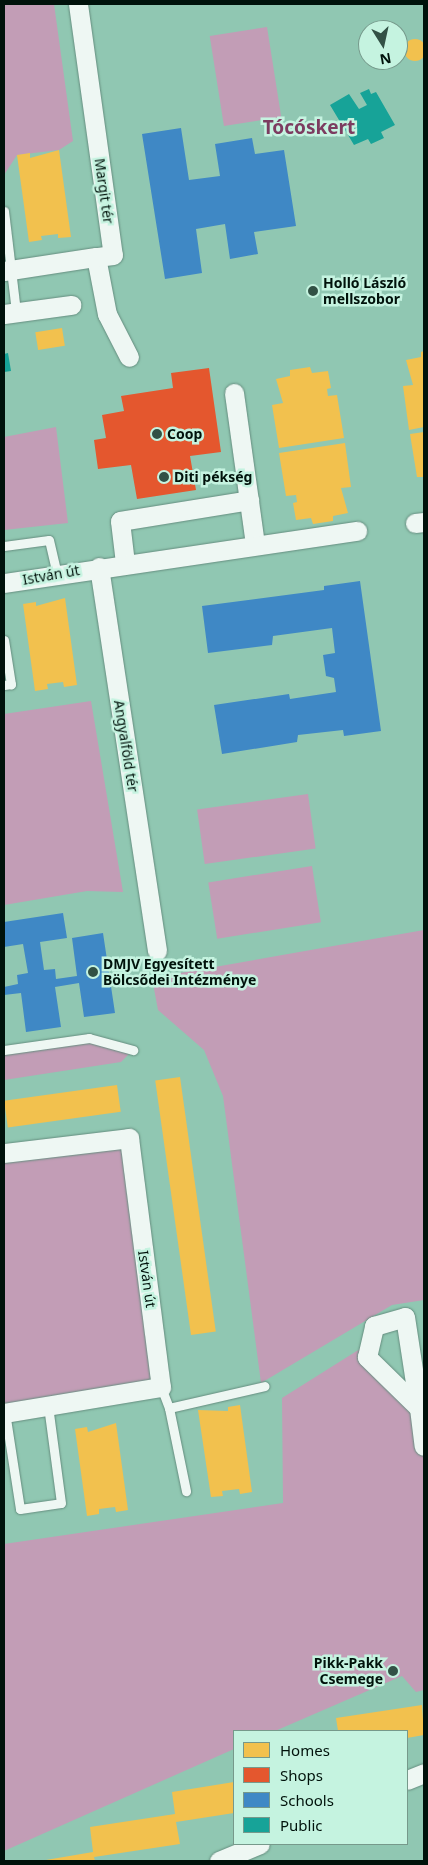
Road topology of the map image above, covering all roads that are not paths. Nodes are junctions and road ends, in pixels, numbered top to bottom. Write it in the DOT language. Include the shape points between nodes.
graph roads {
  1 [pos="80,4"];
  2 [pos="4,211"];
  3 [pos="96,258"];
  4 [pos="7,271"];
  5 [pos="71,305"];
  6 [pos="10,313"];
  7 [pos="129,357"];
  8 [pos="234,393"];
  9 [pos="249,500"];
  10 [pos="357,531"];
  11 [pos="255,544"];
  12 [pos="4,546"];
  13 [pos="125,563"];
  14 [pos="98,567"];
  15 [pos="57,574"];
  16 [pos="4,584"];
  17 [pos="4,640"];
  18 [pos="4,685"];
  19 [pos="157,951"];
  20 [pos="4,1050"];
  21 [pos="133,1050"];
  22 [pos="4,1153"];
  23 [pos="265,1386"];
  24 [pos="161,1387"];
  25 [pos="48,1406"];
  26 [pos="170,1408"];
  27 [pos="419,1408"];
  28 [pos="4,1413"];
  29 [pos="424,1446"];
  30 [pos="186,1491"];
  31 [pos="424,1773"];
  32 [pos="408,1780"];
  33 [pos="258,1845"];
  34 [pos="219,1861"];
  1 -- 3 [label="street, Margit tér" via="113,255"];
  2 -- 4 [label="lane"];
  3 -- 4 [label="street"];
  3 -- 7 [label="street" via="107,314"];
  4 -- 6 [label="lane"];
  5 -- 6 [label="street"];
  8 -- 9 [label="street"];
  9 -- 11 [label="street"];
  9 -- 13 [label="street" via="120,521"];
  10 -- 11 [label="street"];
  11 -- 13 [label="street"];
  12 -- 15 [label="lane" via="49,540"];
  13 -- 14 [label="street"];
  14 -- 15 [label="street, István út"];
  14 -- 19 [label="street, Angyalföld tér"];
  15 -- 16 [label="street, István út"];
  17 -- 18 [label="lane" via="10,684"];
  20 -- 21 [label="lane" via="89,1038"];
  22 -- 24 [label="street, István út" via="129,1138"];
  23 -- 26 [label="lane"];
  24 -- 25 [label="street"];
  24 -- 26 [label="lane"];
  25 -- 28 [label="street"];
  25 -- 28 [label="lane" via="61,1503 20,1509"];
  26 -- 30 [label="lane"];
  27 -- 29 [label="street"];
  31 -- 32 [label="street"];
  33 -- 34 [label="street"];
}
